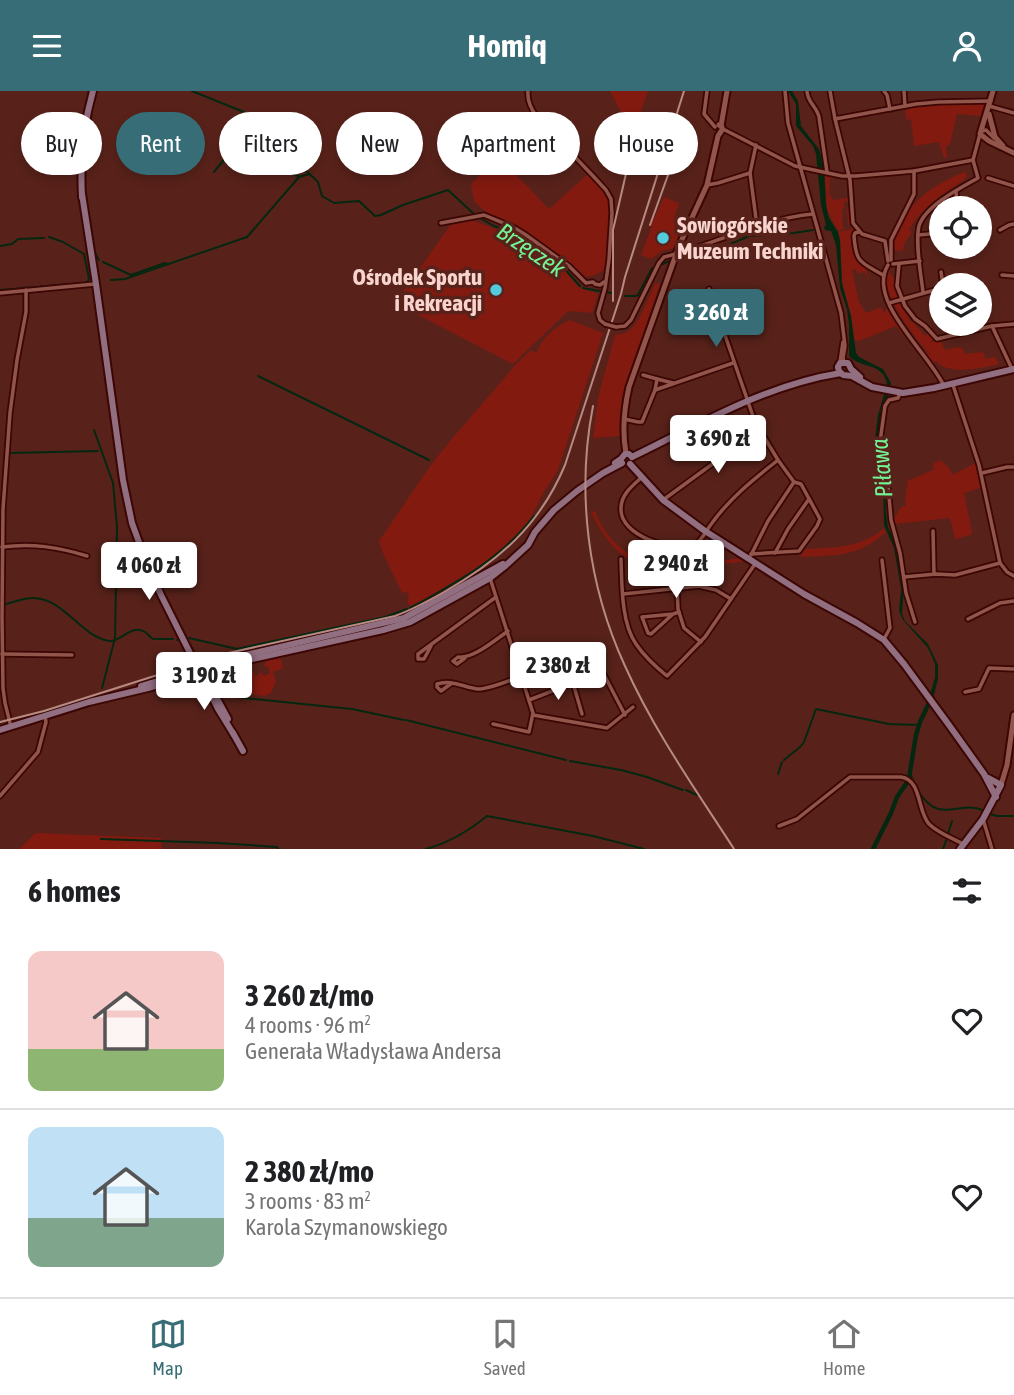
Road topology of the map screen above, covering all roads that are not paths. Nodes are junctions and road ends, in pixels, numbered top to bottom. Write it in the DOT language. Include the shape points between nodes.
graph roads {
  1 [pos="93,91"];
  2 [pos="528,91"];
  3 [pos="708,91"];
  4 [pos="727,91"];
  5 [pos="785,91"];
  6 [pos="807,91"];
  7 [pos="830,91"];
  8 [pos="884,91"];
  9 [pos="904,91"];
  10 [pos="993,91"];
  11 [pos="905,106"];
  12 [pos="989,106"];
  13 [pos="890,109"];
  14 [pos="1014,113"];
  15 [pos="835,119"];
  16 [pos="720,129"];
  17 [pos="981,133"];
  18 [pos="989,141"];
  19 [pos="999,142"];
  20 [pos="977,143"];
  21 [pos="755,145"];
  22 [pos="1011,151"];
  23 [pos="973,160"];
  24 [pos="800,167"];
  25 [pos="914,171"];
  26 [pos="826,172"];
  27 [pos="750,173"];
  28 [pos="849,176"];
  29 [pos="988,178"];
  30 [pos="706,184"];
  31 [pos="1014,186"];
  32 [pos="956,191"];
  33 [pos="956,196"];
  34 [pos="813,214"];
  35 [pos="441,223"];
  36 [pos="1014,224"];
  37 [pos="757,226"];
  38 [pos="1000,230"];
  39 [pos="859,232"];
  40 [pos="929,234"];
  41 [pos="918,235"];
  42 [pos="676,254"];
  43 [pos="920,261"];
  44 [pos="892,263"];
  45 [pos="883,275"];
  46 [pos="1002,275"];
  47 [pos="1014,276"];
  48 [pos="605,280"];
  49 [pos="94,284"];
  50 [pos="709,289"];
  51 [pos="929,290"];
  52 [pos="26,291"];
  53 [pos="922,292"];
  54 [pos="0,293"];
  55 [pos="901,298"];
  56 [pos="889,303"];
  57 [pos="1014,324"];
  58 [pos="992,326"];
  59 [pos="929,330"];
  60 [pos="934,336"];
  61 [pos="952,336"];
  62 [pos="733,363"];
  63 [pos="844,368"];
  64 [pos="1012,370"];
  65 [pos="643,375"];
  66 [pos="657,379"];
  67 [pos="673,383"];
  68 [pos="952,384"];
  69 [pos="944,386"];
  70 [pos="654,390"];
  71 [pos="900,393"];
  72 [pos="746,400"];
  73 [pos="624,419"];
  74 [pos="762,436"];
  75 [pos="626,459"];
  76 [pos="778,460"];
  77 [pos="1014,467"];
  78 [pos="982,474"];
  79 [pos="641,478"];
  80 [pos="794,482"];
  81 [pos="809,499"];
  82 [pos="663,500"];
  83 [pos="705,531"];
  84 [pos="933,531"];
  85 [pos="2,547"];
  86 [pos="775,553"];
  87 [pos="87,556"];
  88 [pos="749,557"];
  89 [pos="621,558"];
  90 [pos="882,560"];
  91 [pos="1000,563"];
  92 [pos="755,564"];
  93 [pos="934,574"];
  94 [pos="488,575"];
  95 [pos="1014,576"];
  96 [pos="904,577"];
  97 [pos="677,588"];
  98 [pos="622,594"];
  99 [pos="496,597"];
  100 [pos="731,599"];
  101 [pos="1014,601"];
  102 [pos="679,612"];
  103 [pos="673,614"];
  104 [pos="968,619"];
  105 [pos="915,622"];
  106 [pos="508,631"];
  107 [pos="884,640"];
  108 [pos="701,642"];
  109 [pos="431,646"];
  110 [pos="2,654"];
  111 [pos="72,655"];
  112 [pos="465,658"];
  113 [pos="600,667"];
  114 [pos="1014,669"];
  115 [pos="1,671"];
  116 [pos="201,671"];
  117 [pos="522,676"];
  118 [pos="452,683"];
  119 [pos="965,692"];
  120 [pos="529,700"];
  121 [pos="633,707"];
  122 [pos="582,714"];
  123 [pos="533,715"];
  124 [pos="625,715"];
  125 [pos="1014,715"];
  126 [pos="45,716"];
  127 [pos="494,724"];
  128 [pos="11,727"];
  129 [pos="0,730"];
  130 [pos="243,751"];
  131 [pos="984,774"];
  132 [pos="990,785"];
  133 [pos="1000,787"];
  134 [pos="0,796"];
  135 [pos="996,797"];
  136 [pos="986,815"];
  137 [pos="779,826"];
  138 [pos="962,847"];
  139 [pos="992,849"];
  1 -- 49 [label="main road" via="84,134 82,194"];
  2 -- 48 [label="street" via="537,117 610,195 613,209"];
  3 -- 16 [label="street" via="704,114"];
  4 -- 16 [label="street"];
  5 -- 24 [label="street"];
  6 -- 26 [label="street" via="819,117"];
  7 -- 15 [label="street"];
  8 -- 13 [label="street"];
  9 -- 11 [label="street"];
  10 -- 12 [label="street"];
  11 -- 12 [label="street" via="937,102"];
  11 -- 13 [label="street"];
  12 -- 14 [label="street"];
  12 -- 17 [label="street"];
  12 -- 19 [label="street"];
  13 -- 15 [label="street"];
  15 -- 28 [label="street"];
  16 -- 21 [label="street"];
  16 -- 30 [label="street"];
  17 -- 18 [label="street"];
  17 -- 19 [label="street" via="986,130"];
  17 -- 20 [label="street"];
  18 -- 20 [label="street"];
  18 -- 22 [label="street"];
  19 -- 22 [label="street"];
  20 -- 23 [label="street"];
  21 -- 24 [label="street"];
  21 -- 27 [label="street"];
  23 -- 25 [label="street"];
  23 -- 32 [label="street" via="978,178"];
  24 -- 26 [label="street"];
  24 -- 34 [label="street"];
  25 -- 28 [label="street"];
  25 -- 44 [label="street" via="914,194 891,240"];
  26 -- 28 [label="street"];
  27 -- 30 [label="street"];
  27 -- 37 [label="street"];
  28 -- 39 [label="street" via="852,218"];
  29 -- 31 [label="street"];
  30 -- 42 [label="street"];
  32 -- 33 [label="street"];
  32 -- 41 [label="street" via="928,212"];
  34 -- 37 [label="street"];
  34 -- 63 [label="street" via="841,313"];
  35 -- 48 [label="street" via="484,215 526,235 586,283 600,285"];
  36 -- 38 [label="street"];
  37 -- 42 [label="street"];
  39 -- 44 [label="street" via="884,239"];
  39 -- 45 [label="street" via="854,236 858,257"];
  40 -- 41 [label="street"];
  41 -- 43 [label="street"];
  42 -- 48 [label="street, bridge" via="662,258 625,326 600,320"];
  42 -- 73 [label="street" via="629,387"];
  43 -- 44 [label="street"];
  43 -- 53 [label="street"];
  44 -- 45 [label="street"];
  44 -- 55 [label="street"];
  45 -- 56 [label="street"];
  46 -- 47 [label="street"];
  49 -- 52 [label="street"];
  49 -- 116 [label="main road" via="127,502 137,539"];
  50 -- 62 [label="street"];
  51 -- 53 [label="street"];
  52 -- 54 [label="street"];
  52 -- 85 [label="street" via="6,461"];
  53 -- 55 [label="street"];
  55 -- 56 [label="street"];
  55 -- 59 [label="street"];
  56 -- 69 [label="street"];
  57 -- 58 [label="street"];
  58 -- 64 [label="street"];
  60 -- 61 [label="street" via="939,340"];
  62 -- 67 [label="street"];
  62 -- 72 [label="street"];
  63 -- 71 [label="main road"];
  63 -- 72 [label="main road"];
  64 -- 68 [label="main road"];
  65 -- 66 [label="street"];
  66 -- 67 [label="street"];
  66 -- 70 [label="street"];
  67 -- 70 [label="street"];
  68 -- 69 [label="main road"];
  68 -- 78 [label="street"];
  69 -- 71 [label="main road"];
  70 -- 73 [label="street" via="642,422"];
  71 -- 96 [label="street" via="884,408 879,449"];
  72 -- 74 [label="street"];
  72 -- 75 [label="main road"];
  73 -- 75 [label="street"];
  74 -- 76 [label="street"];
  74 -- 82 [label="street" via="722,457"];
  75 -- 79 [label="main road"];
  75 -- 94 [label="main road" via="554,510 512,562"];
  76 -- 80 [label="street"];
  76 -- 83 [label="street" via="740,491"];
  77 -- 78 [label="street"];
  78 -- 91 [label="street"];
  79 -- 82 [label="main road"];
  79 -- 83 [label="street" via="628,490 621,507 622,517 636,533 655,542 684,545 698,542"];
  80 -- 81 [label="street"];
  80 -- 88 [label="street"];
  81 -- 86 [label="street"];
  81 -- 86 [label="street" via="820,519 817,526 799,551"];
  82 -- 83 [label="main road"];
  83 -- 88 [label="main road"];
  84 -- 93 [label="street"];
  85 -- 87 [label="street" via="52,546"];
  85 -- 110 [label="street"];
  86 -- 88 [label="street"];
  88 -- 92 [label="main road"];
  89 -- 98 [label="street"];
  90 -- 107 [label="street" via="890,628"];
  91 -- 93 [label="street" via="955,575"];
  91 -- 95 [label="street"];
  92 -- 100 [label="street"];
  92 -- 107 [label="main road"];
  93 -- 96 [label="street"];
  94 -- 99 [label="street"];
  94 -- 116 [label="main road" via="422,616 395,627"];
  96 -- 105 [label="street"];
  97 -- 98 [label="street"];
  97 -- 100 [label="street" via="707,587"];
  97 -- 102 [label="street"];
  98 -- 108 [label="street" via="633,639 667,676"];
  99 -- 106 [label="street"];
  99 -- 109 [label="street"];
  100 -- 108 [label="street"];
  101 -- 104 [label="street"];
  102 -- 103 [label="street"];
  102 -- 108 [label="street" via="684,628"];
  103 -- 103 [label="street" via="642,617 648,633 651,633"];
  106 -- 112 [label="street"];
  106 -- 117 [label="street"];
  107 -- 131 [label="main road"];
  110 -- 111 [label="street"];
  110 -- 115 [label="street"];
  113 -- 124 [label="street"];
  114 -- 119 [label="street" via="989,668 979,689"];
  115 -- 128 [label="street"];
  116 -- 126 [label="main road"];
  116 -- 130 [label="main road"];
  117 -- 118 [label="street" via="480,690"];
  117 -- 120 [label="street"];
  120 -- 122 [label="street" via="572,683"];
  120 -- 123 [label="street"];
  121 -- 124 [label="street"];
  123 -- 124 [label="street" via="607,728"];
  123 -- 127 [label="street" via="529,732"];
  125 -- 133 [label="street"];
  126 -- 128 [label="main road"];
  126 -- 134 [label="street" via="38,752"];
  128 -- 129 [label="main road"];
  131 -- 132 [label="main road"];
  131 -- 133 [label="main road"];
  132 -- 133 [label="main road"];
  132 -- 135 [label="main road"];
  133 -- 135 [label="main road"];
  135 -- 136 [label="main road"];
  136 -- 138 [label="main road"];
  136 -- 139 [label="street"];
  137 -- 138 [label="street" via="797,819 850,777 901,777 912,784 929,824"];
}
